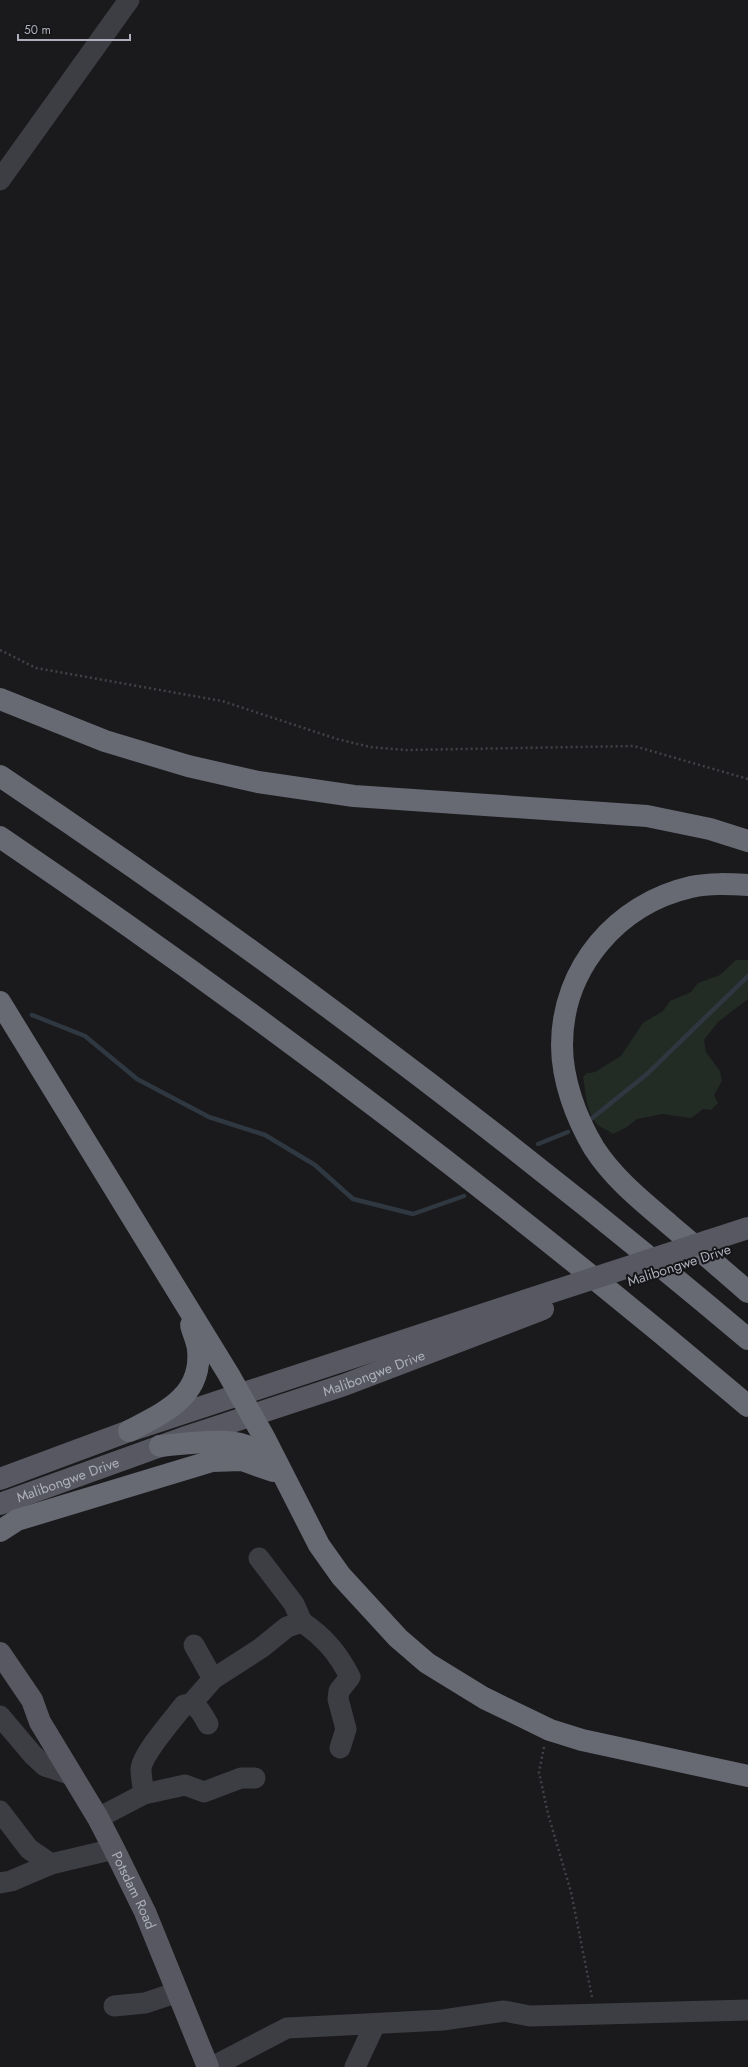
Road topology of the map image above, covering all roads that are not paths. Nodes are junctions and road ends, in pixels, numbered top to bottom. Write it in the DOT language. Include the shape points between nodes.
graph roads {
  1 [pos="129,0"];
  2 [pos="0,180"];
  3 [pos="0,699"];
  4 [pos="0,776"];
  5 [pos="0,837"];
  6 [pos="748,841"];
  7 [pos="748,885"];
  8 [pos="0,1002"];
  9 [pos="748,1228"];
  10 [pos="748,1242"];
  11 [pos="714,1246"];
  12 [pos="748,1292"];
  13 [pos="537,1304"];
  14 [pos="186,1306"];
  15 [pos="748,1339"];
  16 [pos="240,1395"];
  17 [pos="748,1406"];
  18 [pos="251,1415"];
  19 [pos="129,1431"];
  20 [pos="160,1446"];
  21 [pos="273,1471"];
  22 [pos="0,1479"];
  23 [pos="9,1502"];
  24 [pos="296,1502"];
  25 [pos="0,1512"];
  26 [pos="0,1531"];
  27 [pos="259,1558"];
  28 [pos="302,1622"];
  29 [pos="194,1645"];
  30 [pos="0,1653"];
  31 [pos="0,1677"];
  32 [pos="214,1679"];
  33 [pos="191,1704"];
  34 [pos="0,1716"];
  35 [pos="40,1722"];
  36 [pos="208,1724"];
  37 [pos="340,1748"];
  38 [pos="72,1775"];
  39 [pos="748,1776"];
  40 [pos="255,1778"];
  41 [pos="144,1794"];
  42 [pos="0,1811"];
  43 [pos="98,1818"];
  44 [pos="114,1849"];
  45 [pos="51,1864"];
  46 [pos="0,1882"];
  47 [pos="178,1992"];
  48 [pos="114,2006"];
  49 [pos="748,2010"];
  50 [pos="375,2024"];
  51 [pos="208,2067"];
  52 [pos="212,2067"];
  53 [pos="355,2067"];
  1 -- 2 [label="street"];
  3 -- 6 [label="highway" via="105,741 188,766 258,782 354,796 647,816 710,828"];
  4 -- 15 [label="highway" via="175,896 382,1047 565,1189"];
  5 -- 17 [label="highway" via="186,966 376,1107 576,1263"];
  7 -- 12 [label="highway" via="699,886 664,895 628,915 612,928 594,949 572,989 566,1010 562,1045 567,1084 581,1125 595,1149 625,1187"];
  8 -- 14 [label="highway"];
  9 -- 11 [label="main road, Malibongwe Drive"];
  10 -- 11 [label="main road, Malibongwe Drive"];
  11 -- 13 [label="main road, Malibongwe Drive, bridge"];
  13 -- 16 [label="main road, Malibongwe Drive"];
  13 -- 18 [label="main road, Malibongwe Drive" via="344,1385"];
  14 -- 16 [label="highway"];
  14 -- 19 [label="highway" via="198,1349 195,1372 189,1389 172,1408"];
  16 -- 18 [label="highway"];
  16 -- 19 [label="main road, Malibongwe Drive"];
  18 -- 20 [label="main road, Malibongwe Drive"];
  18 -- 24 [label="highway"];
  19 -- 22 [label="main road, Malibongwe Drive"];
  20 -- 21 [label="highway" via="211,1442 248,1446 257,1450"];
  20 -- 23 [label="main road, Malibongwe Drive"];
  21 -- 24 [label="highway"];
  21 -- 26 [label="highway" via="242,1460 212,1461 17,1520"];
  23 -- 25 [label="main road, Malibongwe Drive"];
  24 -- 39 [label="highway" via="319,1545 341,1576 398,1638 427,1663 454,1681 550,1730 582,1740"];
  27 -- 28 [label="street" via="294,1604"];
  28 -- 32 [label="street" via="287,1627 261,1648"];
  28 -- 37 [label="street" via="320,1634 343,1662 350,1677 339,1691 338,1699 346,1728"];
  29 -- 32 [label="street"];
  30 -- 35 [label="main road, Potsdam Road" via="32,1700"];
  31 -- 35 [label="main road, Potsdam Road" via="22,1706"];
  32 -- 33 [label="street"];
  33 -- 36 [label="street" via="198,1708"];
  33 -- 41 [label="street" via="184,1705 145,1759 141,1769"];
  34 -- 38 [label="street" via="45,1766"];
  35 -- 38 [label="main road, Potsdam Road"];
  38 -- 43 [label="main road, Potsdam Road"];
  40 -- 41 [label="street" via="241,1778 204,1792 185,1785"];
  41 -- 43 [label="street"];
  42 -- 45 [label="street" via="29,1849"];
  43 -- 44 [label="main road, Potsdam Road"];
  44 -- 45 [label="street"];
  44 -- 47 [label="main road, Potsdam Road" via="145,1912"];
  45 -- 46 [label="street" via="11,1881"];
  47 -- 48 [label="street" via="146,2002"];
  47 -- 51 [label="main road, Potsdam Road"];
  49 -- 50 [label="street" via="530,2016 504,2011 443,2020"];
  50 -- 52 [label="street" via="287,2028"];
  50 -- 53 [label="street"];
}
